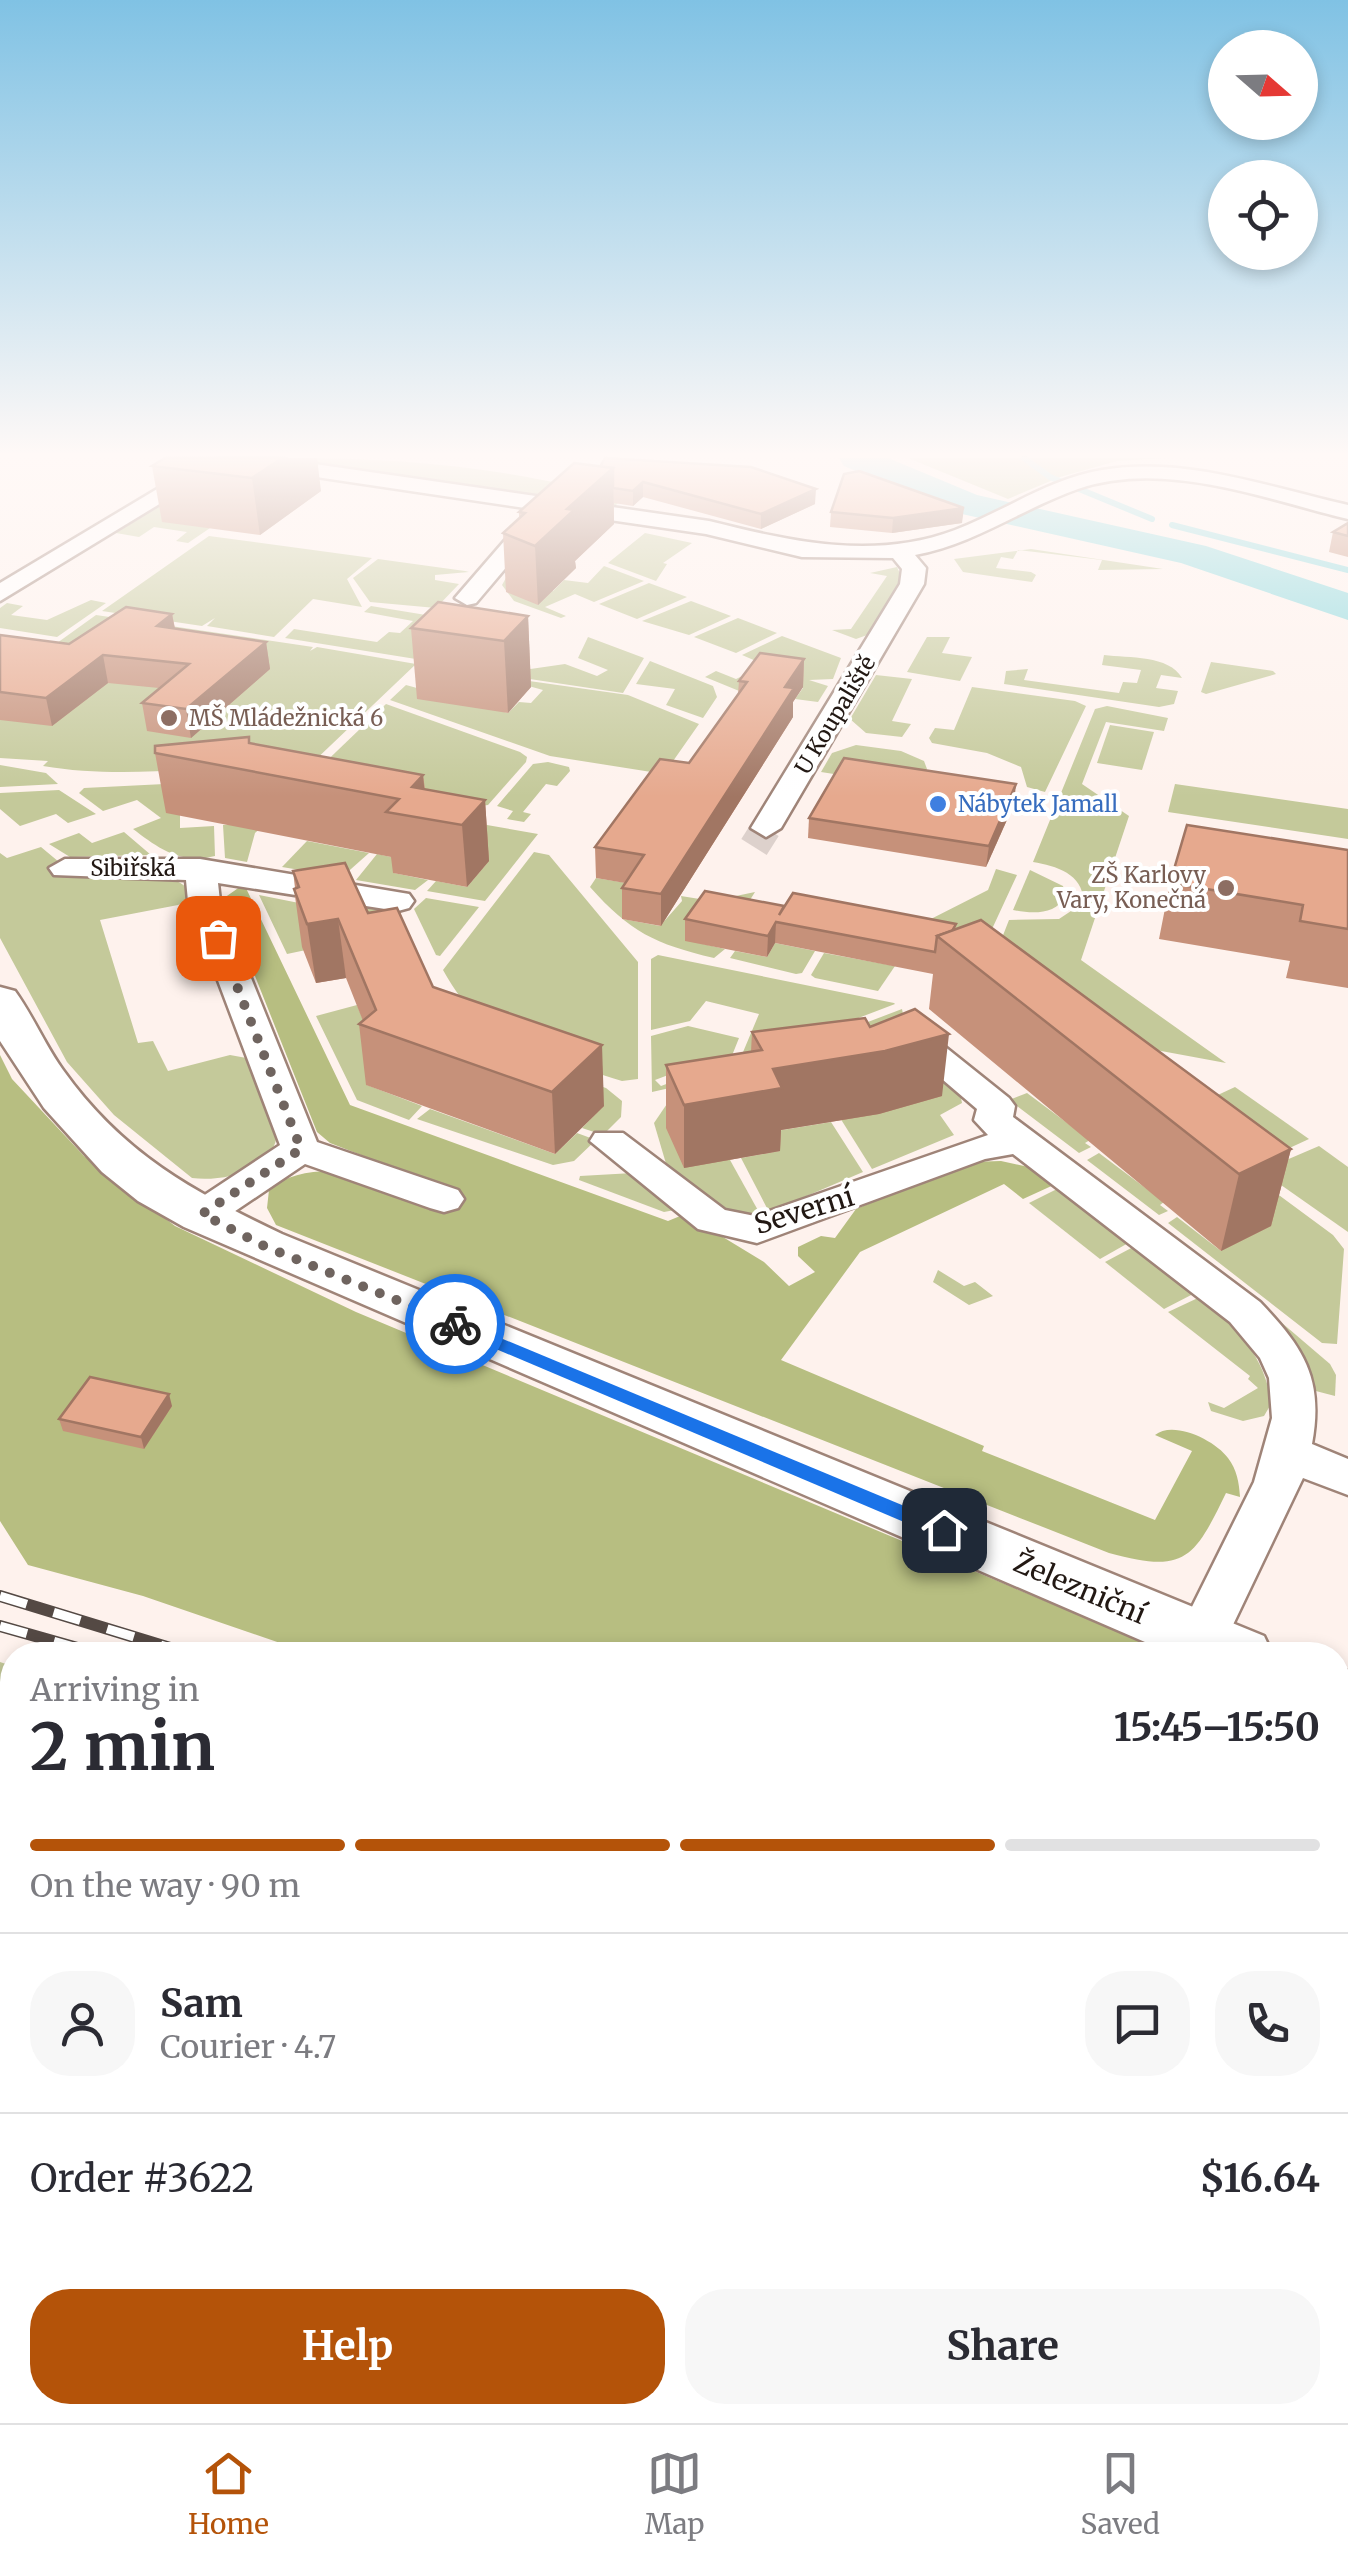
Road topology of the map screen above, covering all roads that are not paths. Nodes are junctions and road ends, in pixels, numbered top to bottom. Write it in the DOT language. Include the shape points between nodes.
graph roads {
  1 [pos="37,571"];
  2 [pos="489,571"];
  3 [pos="914,571"];
  4 [pos="0,594"];
  5 [pos="467,598"];
  6 [pos="766,828"];
  7 [pos="65,868"];
  8 [pos="200,868"];
  9 [pos="398,902"];
  10 [pos="0,1000"];
  11 [pos="926,1050"];
  12 [pos="608,1140"];
  13 [pos="1020,1141"];
  14 [pos="301,1149"];
  15 [pos="444,1199"];
  16 [pos="202,1214"];
  17 [pos="1291,1454"];
  18 [pos="1348,1478"];
  19 [pos="1209,1642"];
  20 [pos="1223,1642"];
  1 -- 4 [label="street"];
  2 -- 5 [label="street"];
  3 -- 6 [label="street, U Koupaliště" via="912,584"];
  7 -- 8 [label="street, Sibiřská"];
  8 -- 9 [label="street, Sibiřská"];
  8 -- 14 [label="street, Sibiřská" via="204,901"];
  10 -- 16 [label="street, Železniční" via="31,1062 87,1130 144,1182"];
  11 -- 13 [label="street" via="996,1106 994,1120"];
  12 -- 13 [label="street, Severní" via="712,1220 757,1230 976,1149"];
  13 -- 17 [label="street" via="1245,1312 1272,1342 1294,1388"];
  14 -- 15 [label="street"];
  14 -- 16 [label="street"];
  16 -- 19 [label="street, Železniční" via="264,1246"];
  17 -- 18 [label="street"];
  17 -- 20 [label="street"];
}
